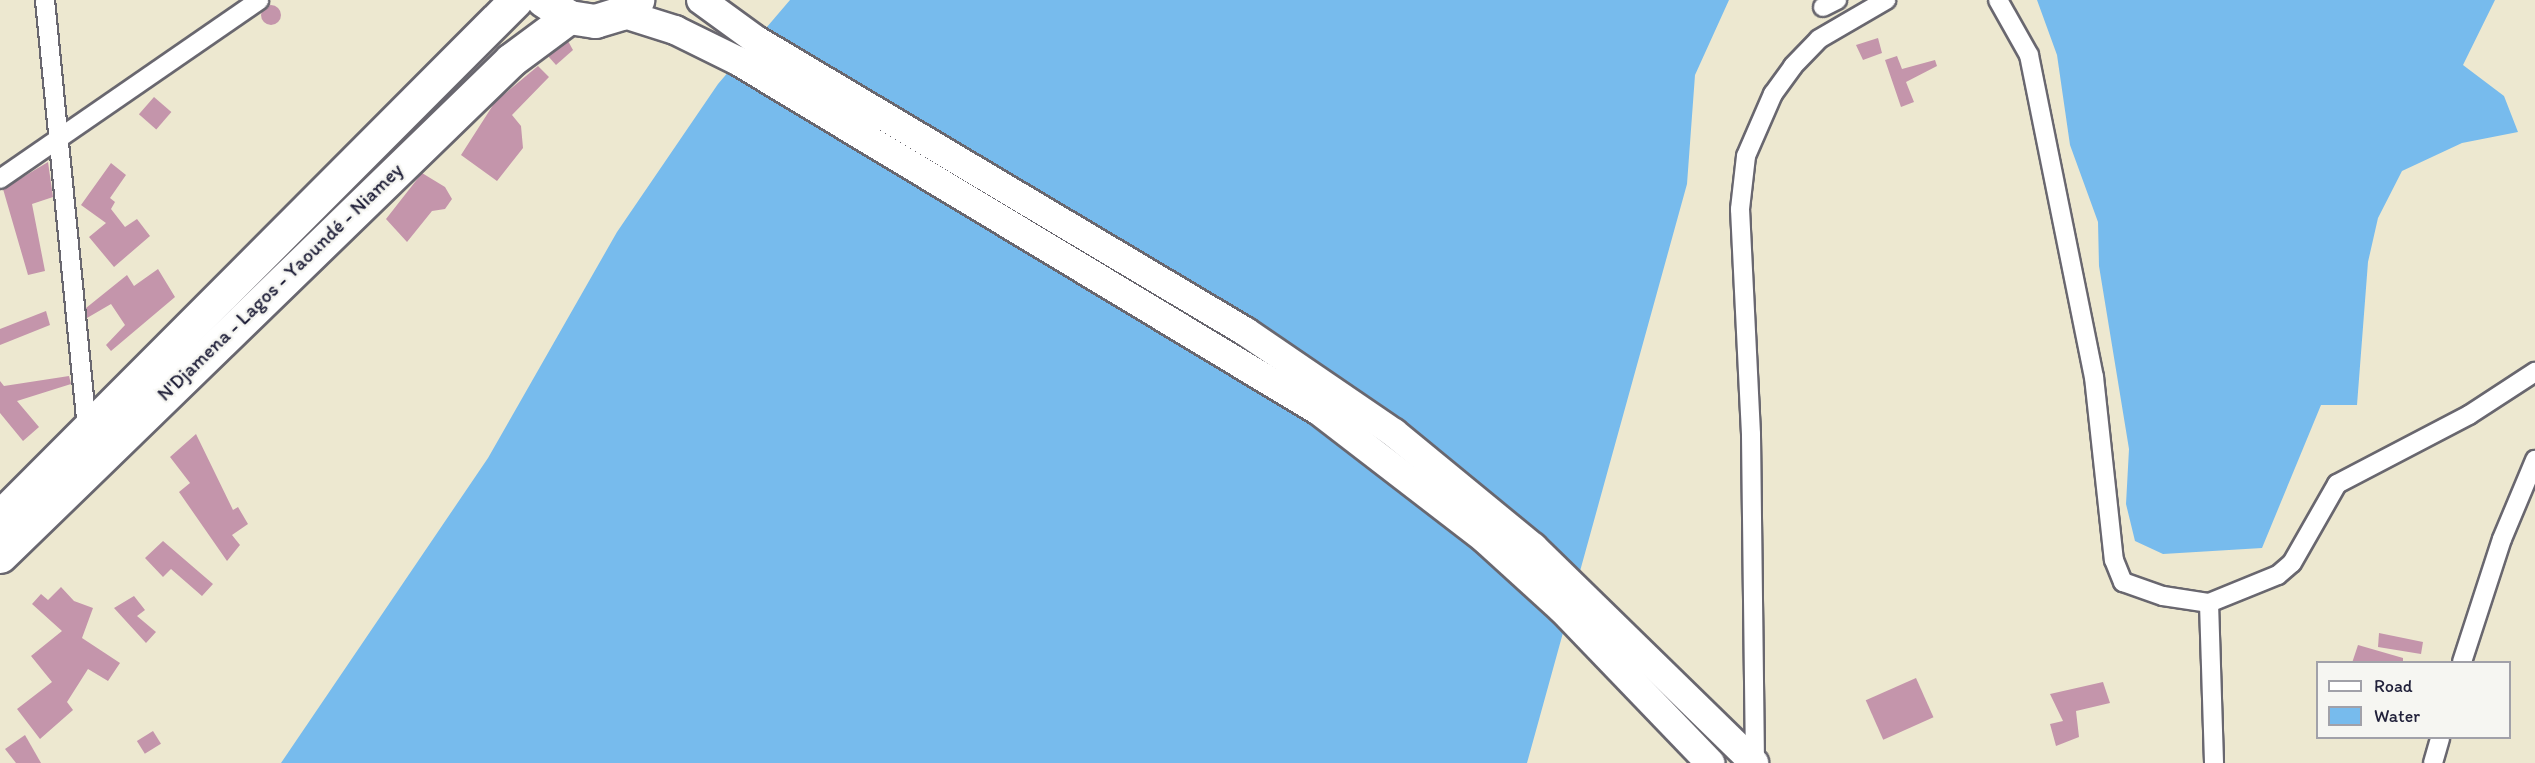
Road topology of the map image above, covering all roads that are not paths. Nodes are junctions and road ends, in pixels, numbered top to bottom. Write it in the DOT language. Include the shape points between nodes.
graph roads {
  1 [pos="45,0"];
  2 [pos="259,0"];
  3 [pos="516,0"];
  4 [pos="701,0"];
  5 [pos="1886,0"];
  6 [pos="1998,0"];
  7 [pos="629,7"];
  8 [pos="556,9"];
  9 [pos="62,136"];
  10 [pos="0,179"];
  11 [pos="2535,372"];
  12 [pos="87,431"];
  13 [pos="2535,460"];
  14 [pos="0,517"];
  15 [pos="0,556"];
  16 [pos="2209,603"];
  17 [pos="2463,661"];
  18 [pos="2440,739"];
  19 [pos="1710,763"];
  20 [pos="1755,763"];
  21 [pos="2214,763"];
  22 [pos="2433,763"];
  1 -- 9 [label="street"];
  2 -- 9 [label="street"];
  3 -- 12 [label="highway, N'Djamena - Lagos - Yaoundé - Niamey"];
  4 -- 20 [label="main road" via="756,40 1246,332 1394,433 1533,547"];
  5 -- 20 [label="street" via="1819,39 1793,66 1773,94 1746,156 1740,209 1751,434"];
  6 -- 16 [label="street" via="2029,55 2094,377 2114,560 2123,582 2163,596"];
  7 -- 8 [label="highway" via="596,21"];
  7 -- 19 [label="main road" via="729,55 1319,411 1485,539 1562,609"];
  8 -- 15 [label="highway, N'Djamena - Lagos - Yaoundé - Niamey" via="511,60"];
  9 -- 10 [label="street"];
  9 -- 12 [label="street"];
  11 -- 16 [label="street" via="2469,415 2351,474 2337,484 2286,570"];
  12 -- 14 [label="highway, N'Djamena - Lagos - Yaoundé - Niamey"];
  13 -- 17 [label="street" via="2502,539"];
  16 -- 21 [label="street"];
  18 -- 22 [label="street"];
}
